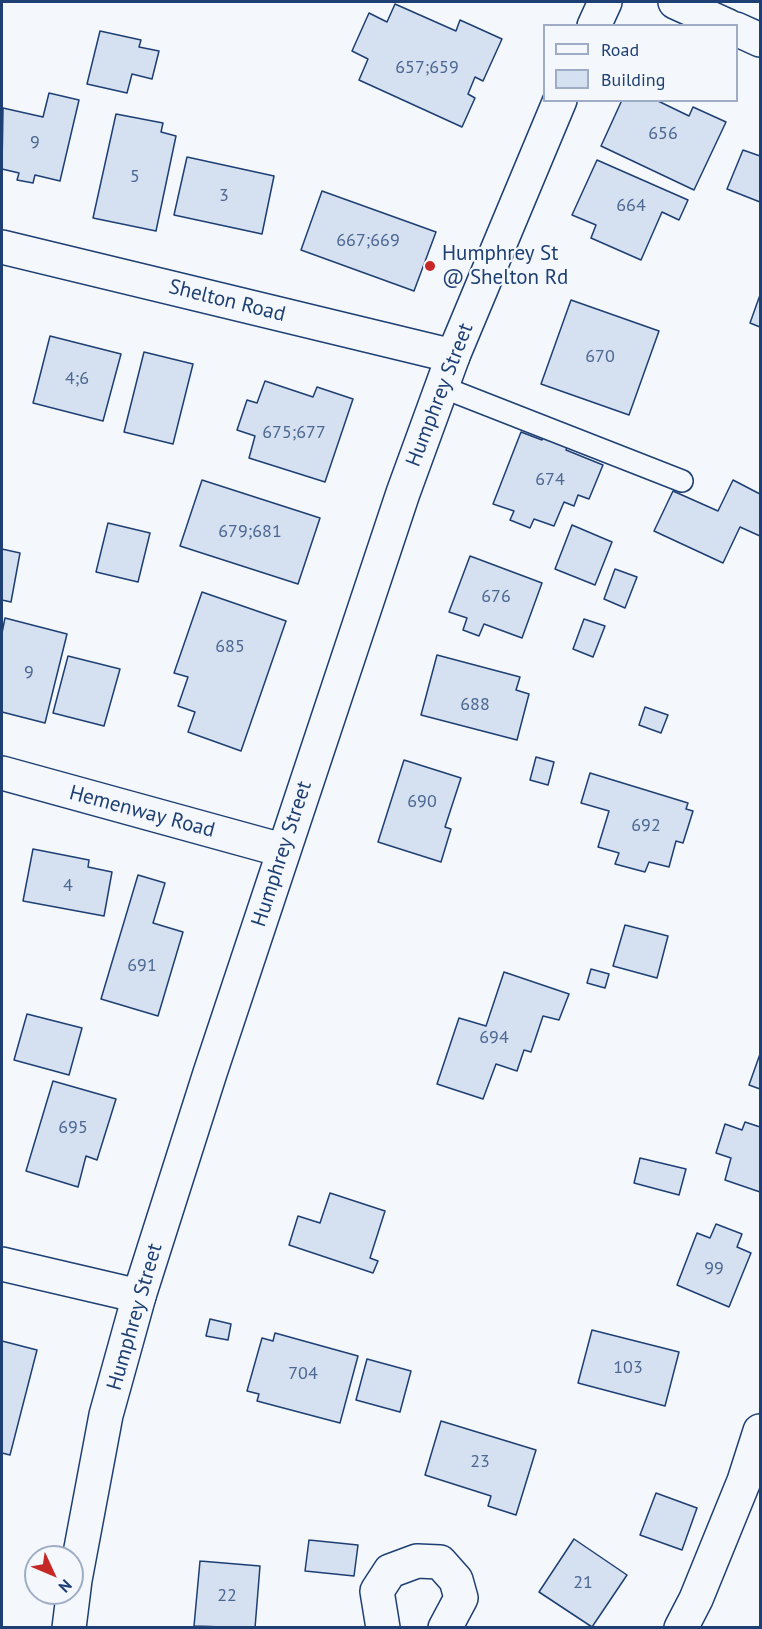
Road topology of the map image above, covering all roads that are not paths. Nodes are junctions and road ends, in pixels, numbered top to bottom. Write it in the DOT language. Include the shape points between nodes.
graph roads {
  1 [pos="606,2"];
  2 [pos="675,2"];
  3 [pos="595,24"];
  4 [pos="724,24"];
  5 [pos="738,30"];
  6 [pos="760,40"];
  7 [pos="559,102"];
  8 [pos="2,247"];
  9 [pos="453,356"];
  10 [pos="442,387"];
  11 [pos="682,481"];
  12 [pos="2,773"];
  13 [pos="282,850"];
  14 [pos="2,1263"];
  15 [pos="139,1296"];
  16 [pos="760,1431"];
  17 [pos="69,1628"];
  18 [pos="383,1628"];
  19 [pos="445,1628"];
  20 [pos="681,1628"];
  1 -- 3 [label="main road"];
  2 -- 4 [label="main road"];
  5 -- 6 [label="main road"];
  7 -- 9 [label="main road, Humphrey Street"];
  8 -- 9 [label="main road, Shelton Road"];
  9 -- 10 [label="main road, Humphrey Street"];
  10 -- 11 [label="lane"];
  10 -- 13 [label="main road, Humphrey Street"];
  12 -- 13 [label="main road, Hemenway Road"];
  13 -- 15 [label="main road, Humphrey Street"];
  14 -- 15 [label="main road"];
  15 -- 17 [label="main road, Humphrey Street" via="106,1415"];
  16 -- 20 [label="main road" via="735,1502"];
  18 -- 19 [label="main road" via="377,1591 390,1571 417,1561 440,1562 456,1580 460,1598"];
}
